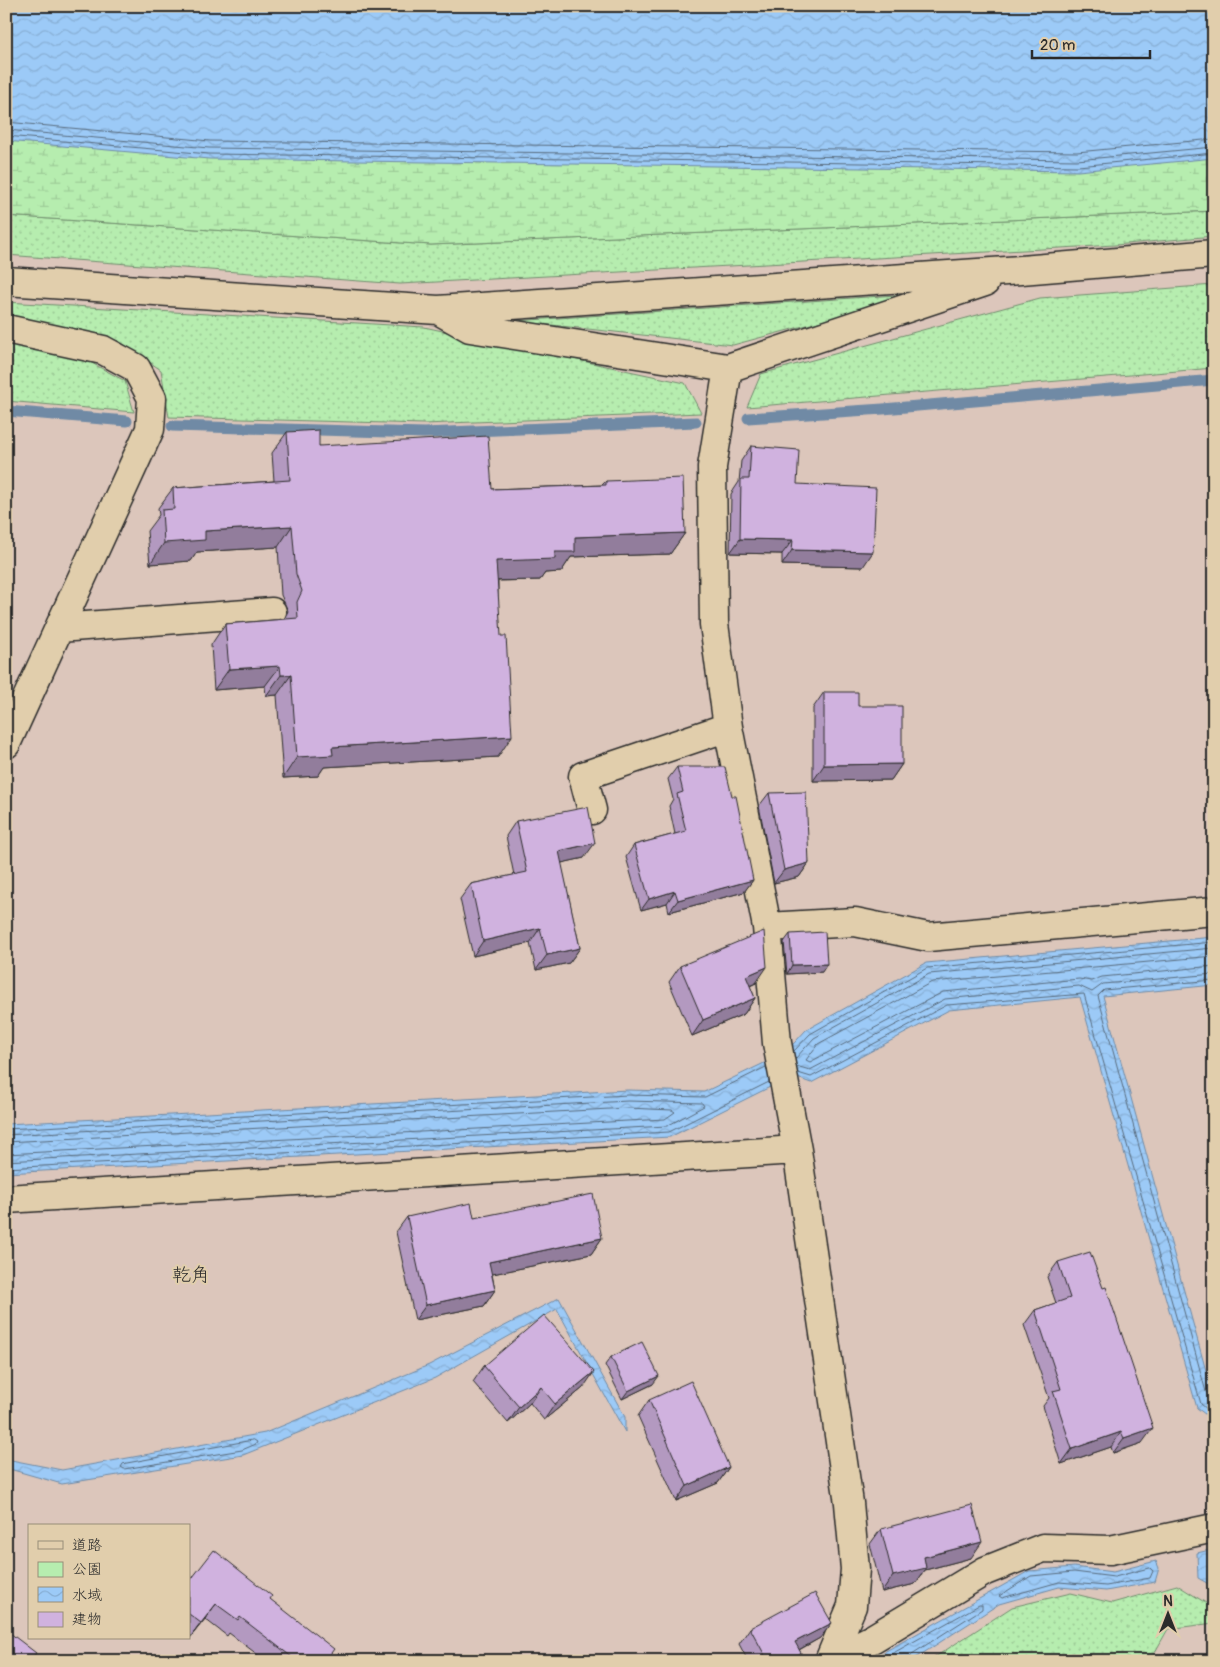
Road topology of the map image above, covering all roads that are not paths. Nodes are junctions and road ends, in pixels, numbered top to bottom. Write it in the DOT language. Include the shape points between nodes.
graph roads {
  1 [pos="1214,254"];
  2 [pos="1021,270"];
  3 [pos="6,281"];
  4 [pos="438,310"];
  5 [pos="6,329"];
  6 [pos="728,368"];
  7 [pos="272,612"];
  8 [pos="59,628"];
  9 [pos="728,727"];
  10 [pos="6,744"];
  11 [pos="592,810"];
  12 [pos="1214,911"];
  13 [pos="767,927"];
  14 [pos="797,1150"];
  15 [pos="6,1199"];
  16 [pos="1214,1528"];
  17 [pos="830,1660"];
  1 -- 2 [label="street"];
  2 -- 4 [label="street"];
  2 -- 6 [label="street"];
  3 -- 4 [label="street"];
  4 -- 6 [label="street" via="470,328"];
  5 -- 8 [label="street" via="103,350 136,368 152,398 150,429"];
  6 -- 9 [label="street" via="712,468 714,624"];
  7 -- 8 [label="street"];
  8 -- 10 [label="street"];
  9 -- 11 [label="street" via="583,776"];
  9 -- 13 [label="street"];
  12 -- 13 [label="street" via="928,937 855,922"];
  13 -- 14 [label="street" via="777,1043"];
  14 -- 15 [label="street"];
  14 -- 17 [label="street" via="849,1503 855,1569 852,1606"];
  16 -- 17 [label="street" via="1110,1550 1043,1548 985,1570 872,1639"];
}
